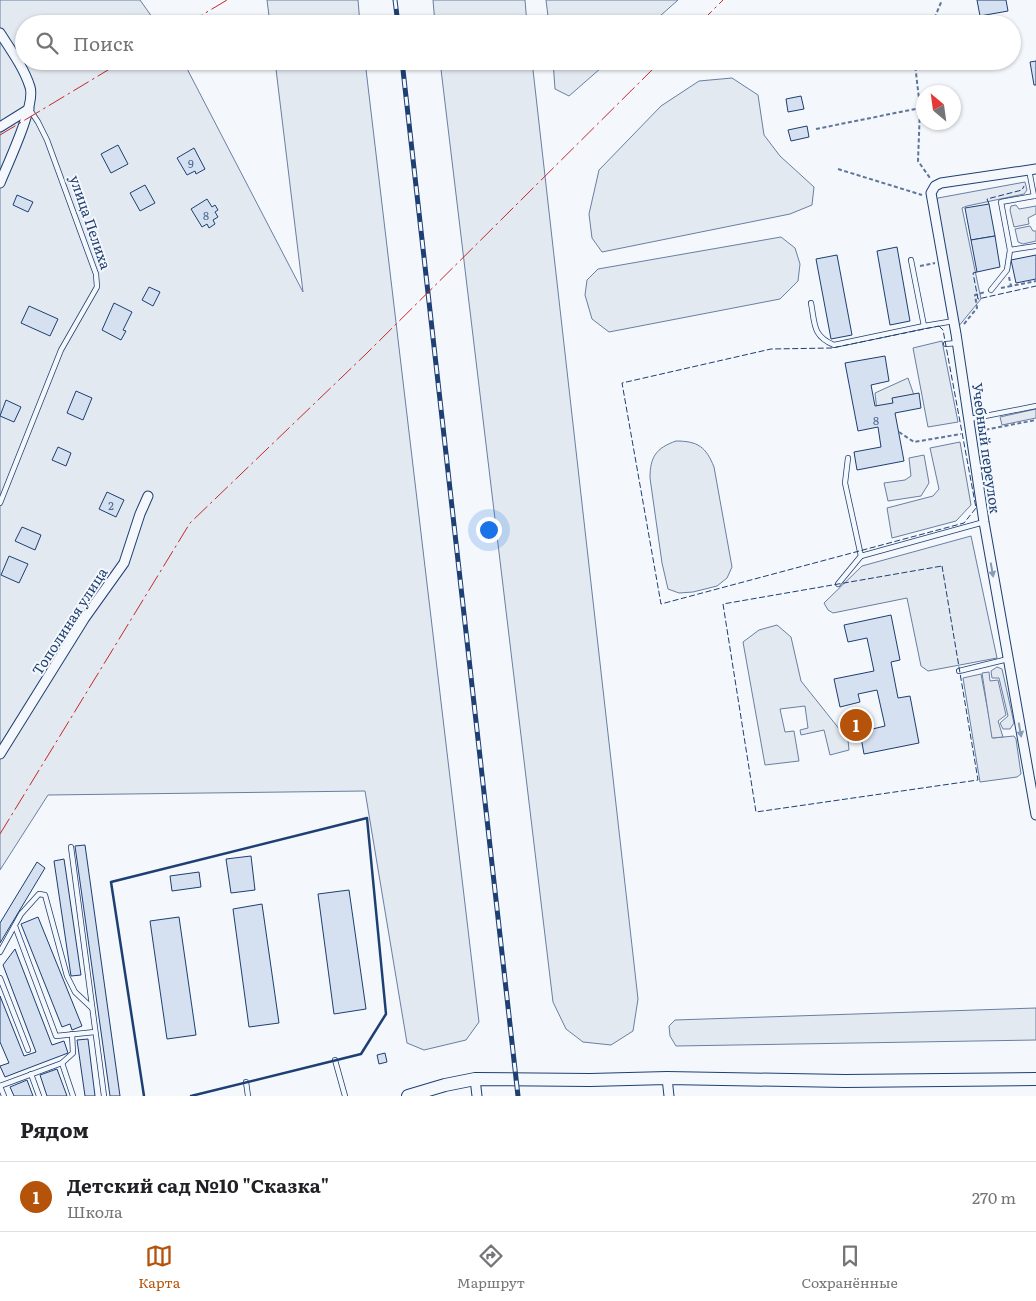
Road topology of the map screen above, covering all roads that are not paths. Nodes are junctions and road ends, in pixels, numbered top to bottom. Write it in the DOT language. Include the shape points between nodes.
graph roads {
  1 [pos="0,33"];
  2 [pos="15,57"];
  3 [pos="22,70"];
  4 [pos="29,109"];
  5 [pos="0,127"];
  6 [pos="1033,169"];
  7 [pos="0,183"];
  8 [pos="1035,196"];
  9 [pos="1036,246"];
  10 [pos="1010,250"];
  11 [pos="911,260"];
  12 [pos="991,290"];
  13 [pos="811,303"];
  14 [pos="954,321"];
  15 [pos="924,326"];
  16 [pos="958,343"];
  17 [pos="946,344"];
  18 [pos="1036,406"];
  19 [pos="970,419"];
  20 [pos="848,458"];
  21 [pos="148,496"];
  22 [pos="0,503"];
  23 [pos="984,522"];
  24 [pos="860,556"];
  25 [pos="838,584"];
  26 [pos="1008,659"];
  27 [pos="959,671"];
  28 [pos="0,754"];
  29 [pos="1036,815"];
  30 [pos="71,847"];
  31 [pos="15,926"];
  32 [pos="0,952"];
  33 [pos="0,978"];
  34 [pos="92,1008"];
  35 [pos="96,1032"];
  36 [pos="72,1034"];
  37 [pos="28,1050"];
  38 [pos="335,1060"];
  39 [pos="62,1063"];
  40 [pos="32,1074"];
  41 [pos="667,1078"];
  42 [pos="475,1079"];
  43 [pos="1036,1079"];
  44 [pos="246,1082"];
  45 [pos="0,1086"];
  46 [pos="4,1096"];
  47 [pos="39,1096"];
  48 [pos="73,1096"];
  49 [pos="104,1096"];
  50 [pos="248,1096"];
  51 [pos="345,1096"];
  52 [pos="408,1096"];
  53 [pos="477,1096"];
  54 [pos="669,1096"];
  1 -- 2 [label="street"];
  3 -- 4 [label="street" via="31,89"];
  4 -- 5 [label="street"];
  4 -- 7 [label="street"];
  4 -- 22 [label="lane, улица Пелиха" via="47,140 96,274 97,287 61,350"];
  6 -- 8 [label="lane"];
  6 -- 14 [label="street, Учебный переулок" via="941,183 931,193"];
  8 -- 10 [label="lane" via="1001,202"];
  9 -- 10 [label="lane"];
  10 -- 12 [label="lane" via="1007,270"];
  11 -- 15 [label="lane"];
  13 -- 15 [label="lane" via="816,332 822,340 834,345"];
  14 -- 15 [label="lane"];
  14 -- 16 [label="street, Учебный переулок"];
  16 -- 17 [label="lane"];
  16 -- 19 [label="street, Учебный переулок"];
  18 -- 19 [label="lane"];
  19 -- 23 [label="street, Учебный переулок"];
  20 -- 24 [label="lane" via="845,483"];
  21 -- 28 [label="street, Тополиная улица" via="124,562"];
  23 -- 24 [label="lane"];
  23 -- 26 [label="street, Учебный переулок, one-way"];
  24 -- 25 [label="lane"];
  26 -- 27 [label="lane"];
  26 -- 29 [label="street, Учебный переулок, one-way"];
  30 -- 34 [label="lane"];
  31 -- 32 [label="lane"];
  31 -- 34 [label="lane" via="39,894 45,895 67,976 75,992"];
  31 -- 36 [label="lane" via="56,1036"];
  33 -- 37 [label="lane"];
  34 -- 35 [label="lane"];
  35 -- 36 [label="lane"];
  35 -- 49 [label="lane"];
  36 -- 39 [label="lane" via="73,1053"];
  38 -- 51 [label="lane"];
  39 -- 40 [label="lane"];
  39 -- 48 [label="lane"];
  40 -- 45 [label="lane"];
  40 -- 47 [label="lane"];
  41 -- 42 [label="street"];
  41 -- 43 [label="street" via="845,1081"];
  41 -- 54 [label="street"];
  42 -- 52 [label="street"];
  42 -- 53 [label="street"];
  44 -- 50 [label="lane"];
  45 -- 46 [label="lane"];
}
